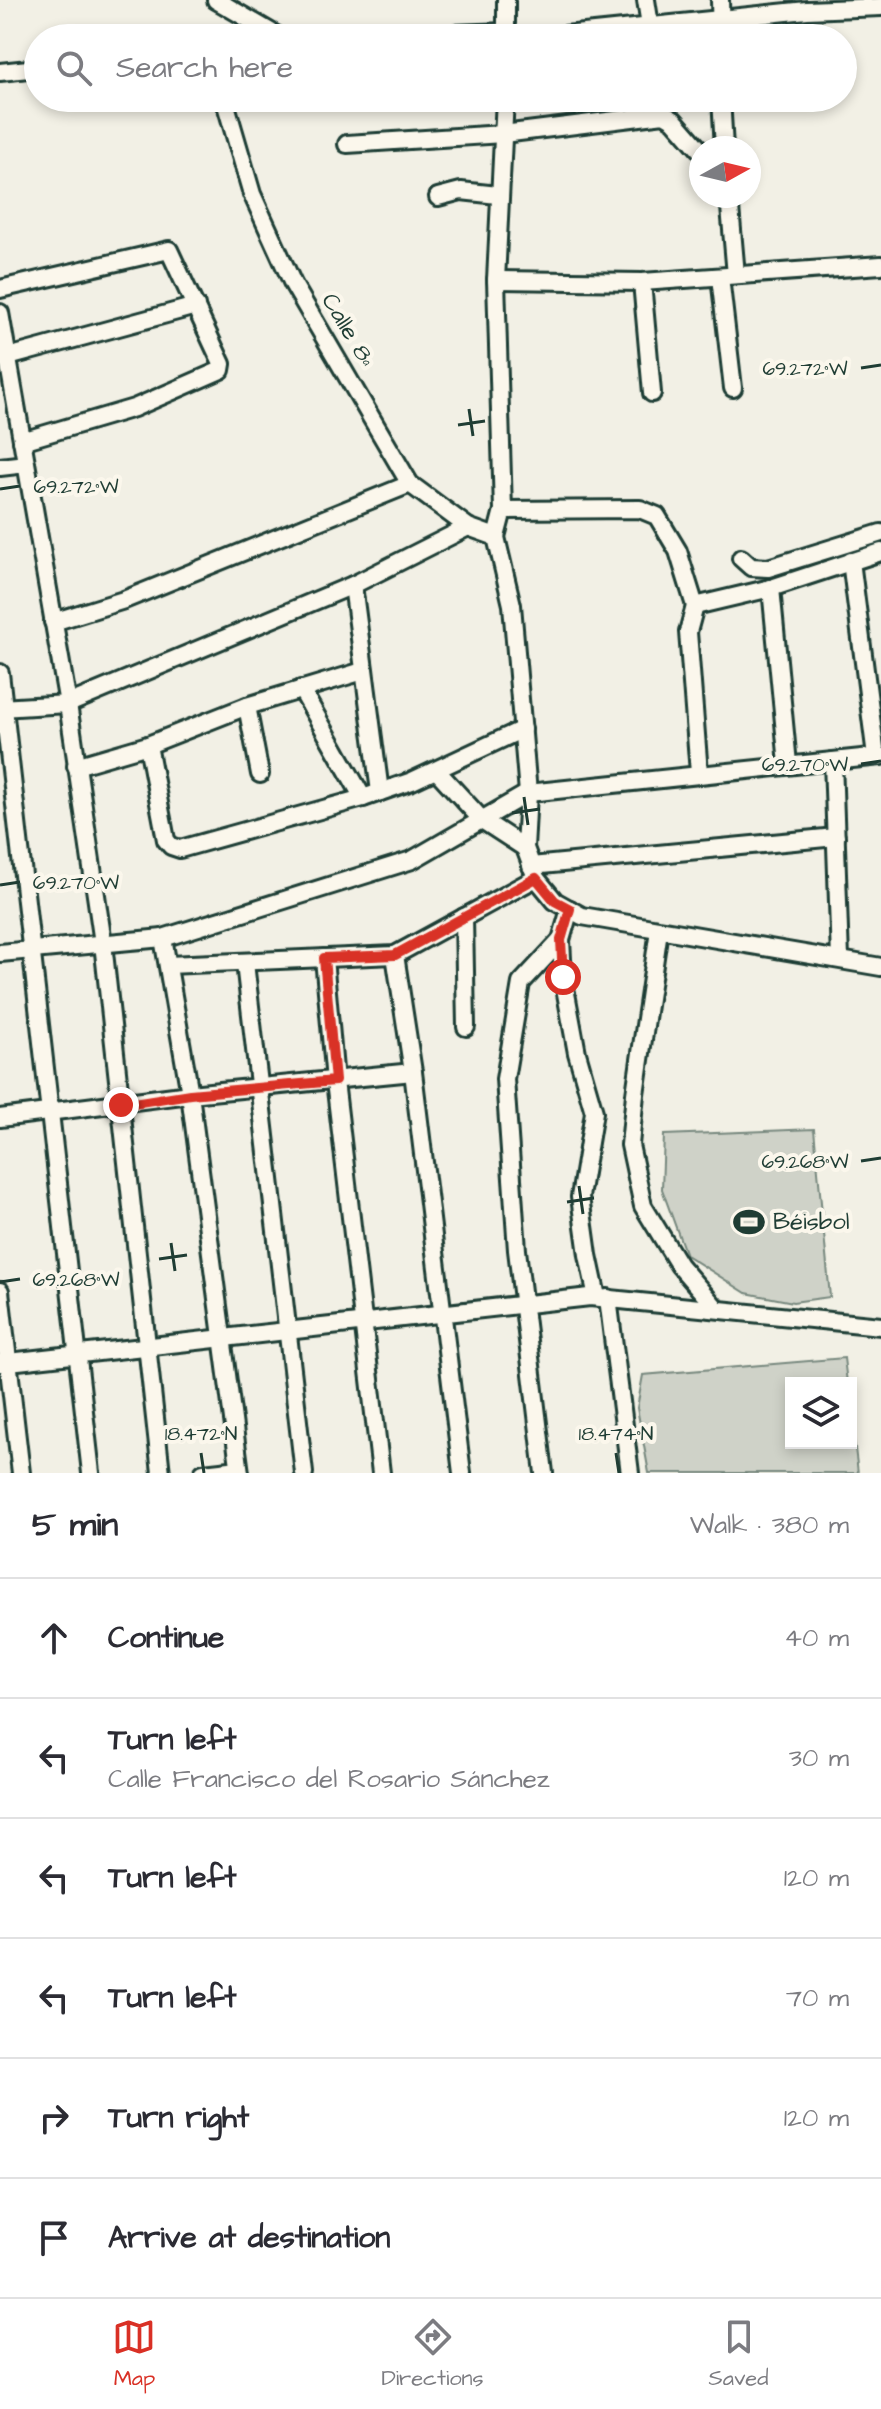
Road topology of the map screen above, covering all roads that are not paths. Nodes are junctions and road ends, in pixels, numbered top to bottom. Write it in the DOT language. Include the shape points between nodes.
graph roads {
  1 [pos="216,0"];
  2 [pos="506,0"];
  3 [pos="646,0"];
  4 [pos="720,0"];
  5 [pos="881,7"];
  6 [pos="721,19"];
  7 [pos="257,24"];
  8 [pos="506,24"];
  9 [pos="650,24"];
  10 [pos="694,24"];
  11 [pos="721,24"];
  12 [pos="24,69"];
  13 [pos="0,72"];
  14 [pos="228,112"];
  15 [pos="504,112"];
  16 [pos="629,112"];
  17 [pos="668,112"];
  18 [pos="722,112"];
  19 [pos="503,134"];
  20 [pos="723,136"];
  21 [pos="689,137"];
  22 [pos="347,144"];
  23 [pos="498,195"];
  24 [pos="438,197"];
  25 [pos="729,208"];
  26 [pos="881,265"];
  27 [pos="728,276"];
  28 [pos="496,280"];
  29 [pos="642,282"];
  30 [pos="0,289"];
  31 [pos="196,306"];
  32 [pos="1,320"];
  33 [pos="8,357"];
  34 [pos="733,388"];
  35 [pos="652,393"];
  36 [pos="22,441"];
  37 [pos="26,464"];
  38 [pos="0,467"];
  39 [pos="410,484"];
  40 [pos="503,510"];
  41 [pos="468,527"];
  42 [pos="881,533"];
  43 [pos="496,537"];
  44 [pos="881,552"];
  45 [pos="741,558"];
  46 [pos="851,561"];
  47 [pos="353,585"];
  48 [pos="771,588"];
  49 [pos="695,606"];
  50 [pos="53,622"];
  51 [pos="363,671"];
  52 [pos="0,673"];
  53 [pos="301,689"];
  54 [pos="68,704"];
  55 [pos="247,706"];
  56 [pos="2,708"];
  57 [pos="523,729"];
  58 [pos="148,745"];
  59 [pos="878,756"];
  60 [pos="833,761"];
  61 [pos="788,764"];
  62 [pos="76,766"];
  63 [pos="437,771"];
  64 [pos="699,773"];
  65 [pos="260,774"];
  66 [pos="380,792"];
  67 [pos="528,793"];
  68 [pos="363,798"];
  69 [pos="482,820"];
  70 [pos="836,837"];
  71 [pos="525,848"];
  72 [pos="534,872"];
  73 [pos="570,909"];
  74 [pos="464,917"];
  75 [pos="659,930"];
  76 [pos="163,938"];
  77 [pos="561,940"];
  78 [pos="103,943"];
  79 [pos="32,950"];
  80 [pos="0,953"];
  81 [pos="395,955"];
  82 [pos="324,958"];
  83 [pos="840,959"];
  84 [pos="245,963"];
  85 [pos="168,965"];
  86 [pos="881,967"];
  87 [pos="466,1027"];
  88 [pos="413,1072"];
  89 [pos="335,1081"];
  90 [pos="260,1089"];
  91 [pos="190,1094"];
  92 [pos="121,1105"];
  93 [pos="50,1112"];
  94 [pos="0,1118"];
  95 [pos="0,1291"];
  96 [pos="603,1298"];
  97 [pos="524,1303"];
  98 [pos="716,1308"];
  99 [pos="444,1312"];
  100 [pos="363,1321"];
  101 [pos="881,1326"];
  102 [pos="288,1330"];
  103 [pos="223,1337"];
  104 [pos="149,1345"];
  105 [pos="77,1354"];
  106 [pos="4,1362"];
  107 [pos="240,1471"];
  108 [pos="21,1473"];
  109 [pos="91,1473"];
  110 [pos="161,1473"];
  111 [pos="203,1473"];
  112 [pos="304,1473"];
  113 [pos="381,1473"];
  114 [pos="462,1473"];
  115 [pos="544,1473"];
  116 [pos="630,1473"];
  1 -- 7 [label="street"];
  2 -- 8 [label="street"];
  3 -- 9 [label="street"];
  4 -- 6 [label="street"];
  5 -- 6 [label="street"];
  6 -- 10 [label="street"];
  6 -- 11 [label="street"];
  12 -- 13 [label="street"];
  14 -- 39 [label="street, Calle 8ª" via="252,194 293,284"];
  15 -- 19 [label="street"];
  16 -- 19 [label="street"];
  17 -- 21 [label="street"];
  18 -- 20 [label="street"];
  19 -- 22 [label="street"];
  19 -- 23 [label="street"];
  23 -- 24 [label="street" via="461,191"];
  23 -- 28 [label="street"];
  25 -- 27 [label="street"];
  26 -- 27 [label="street"];
  27 -- 29 [label="street"];
  27 -- 34 [label="street"];
  28 -- 29 [label="street"];
  28 -- 40 [label="street"];
  29 -- 35 [label="street"];
  30 -- 31 [label="street" via="164,250 172,254"];
  31 -- 33 [label="street"];
  31 -- 36 [label="street" via="221,370 134,408"];
  32 -- 33 [label="street"];
  33 -- 36 [label="street"];
  36 -- 37 [label="street"];
  37 -- 38 [label="street"];
  37 -- 50 [label="street"];
  39 -- 41 [label="street, Calle 8ª"];
  39 -- 50 [label="street" via="124,600"];
  40 -- 43 [label="street"];
  40 -- 49 [label="street" via="640,509 657,516 678,551"];
  41 -- 43 [label="street, Calle 8ª"];
  41 -- 47 [label="street"];
  42 -- 45 [label="street" via="768,568 751,567"];
  43 -- 57 [label="street" via="512,605"];
  44 -- 46 [label="street"];
  46 -- 48 [label="street"];
  46 -- 59 [label="street"];
  47 -- 51 [label="street"];
  47 -- 54 [label="street"];
  48 -- 49 [label="street"];
  48 -- 61 [label="street"];
  49 -- 64 [label="street" via="688,632"];
  50 -- 54 [label="street"];
  51 -- 53 [label="street"];
  51 -- 66 [label="street"];
  52 -- 56 [label="street"];
  53 -- 55 [label="street"];
  53 -- 68 [label="street"];
  54 -- 56 [label="street"];
  54 -- 62 [label="street"];
  55 -- 58 [label="street"];
  55 -- 65 [label="street"];
  56 -- 79 [label="street"];
  57 -- 63 [label="street"];
  57 -- 67 [label="street"];
  58 -- 62 [label="street"];
  58 -- 68 [label="street" via="166,840 180,849"];
  59 -- 60 [label="street"];
  60 -- 61 [label="street"];
  60 -- 70 [label="street"];
  61 -- 64 [label="street"];
  62 -- 78 [label="street"];
  63 -- 66 [label="street"];
  63 -- 69 [label="street"];
  64 -- 67 [label="street"];
  66 -- 68 [label="street"];
  67 -- 69 [label="street"];
  67 -- 71 [label="street"];
  69 -- 71 [label="street"];
  69 -- 76 [label="street" via="412,860"];
  70 -- 72 [label="street"];
  70 -- 83 [label="street"];
  71 -- 72 [label="street"];
  72 -- 73 [label="street" via="555,901"];
  72 -- 74 [label="street"];
  73 -- 75 [label="street" via="582,916"];
  73 -- 77 [label="street"];
  74 -- 81 [label="street"];
  74 -- 87 [label="street"];
  75 -- 83 [label="street"];
  75 -- 98 [label="street" via="630,1145 643,1206 679,1265"];
  76 -- 78 [label="street"];
  76 -- 85 [label="street"];
  77 -- 96 [label="street" via="577,1053 594,1112 580,1197 588,1255"];
  77 -- 97 [label="street" via="521,983 505,1079"];
  78 -- 79 [label="street"];
  78 -- 92 [label="street"];
  79 -- 80 [label="street"];
  79 -- 93 [label="street"];
  81 -- 82 [label="street"];
  81 -- 88 [label="street"];
  82 -- 84 [label="street"];
  82 -- 89 [label="street"];
  83 -- 86 [label="street"];
  84 -- 85 [label="street"];
  84 -- 90 [label="street"];
  85 -- 91 [label="street"];
  88 -- 89 [label="street"];
  88 -- 99 [label="street"];
  89 -- 90 [label="street"];
  89 -- 100 [label="street"];
  90 -- 91 [label="street"];
  90 -- 102 [label="street"];
  91 -- 92 [label="street"];
  91 -- 103 [label="street"];
  92 -- 93 [label="street"];
  92 -- 104 [label="street"];
  93 -- 94 [label="street"];
  93 -- 105 [label="street"];
  95 -- 106 [label="street"];
  96 -- 97 [label="street"];
  96 -- 98 [label="street"];
  96 -- 116 [label="street"];
  97 -- 99 [label="street"];
  97 -- 115 [label="street"];
  98 -- 101 [label="street"];
  99 -- 100 [label="street"];
  99 -- 114 [label="street"];
  100 -- 102 [label="street"];
  100 -- 113 [label="street"];
  102 -- 103 [label="street"];
  102 -- 112 [label="street"];
  103 -- 104 [label="street"];
  103 -- 107 [label="street"];
  104 -- 105 [label="street"];
  104 -- 110 [label="street"];
  105 -- 106 [label="street"];
  105 -- 109 [label="street"];
  106 -- 108 [label="street"];
  107 -- 111 [label="street"];
}
